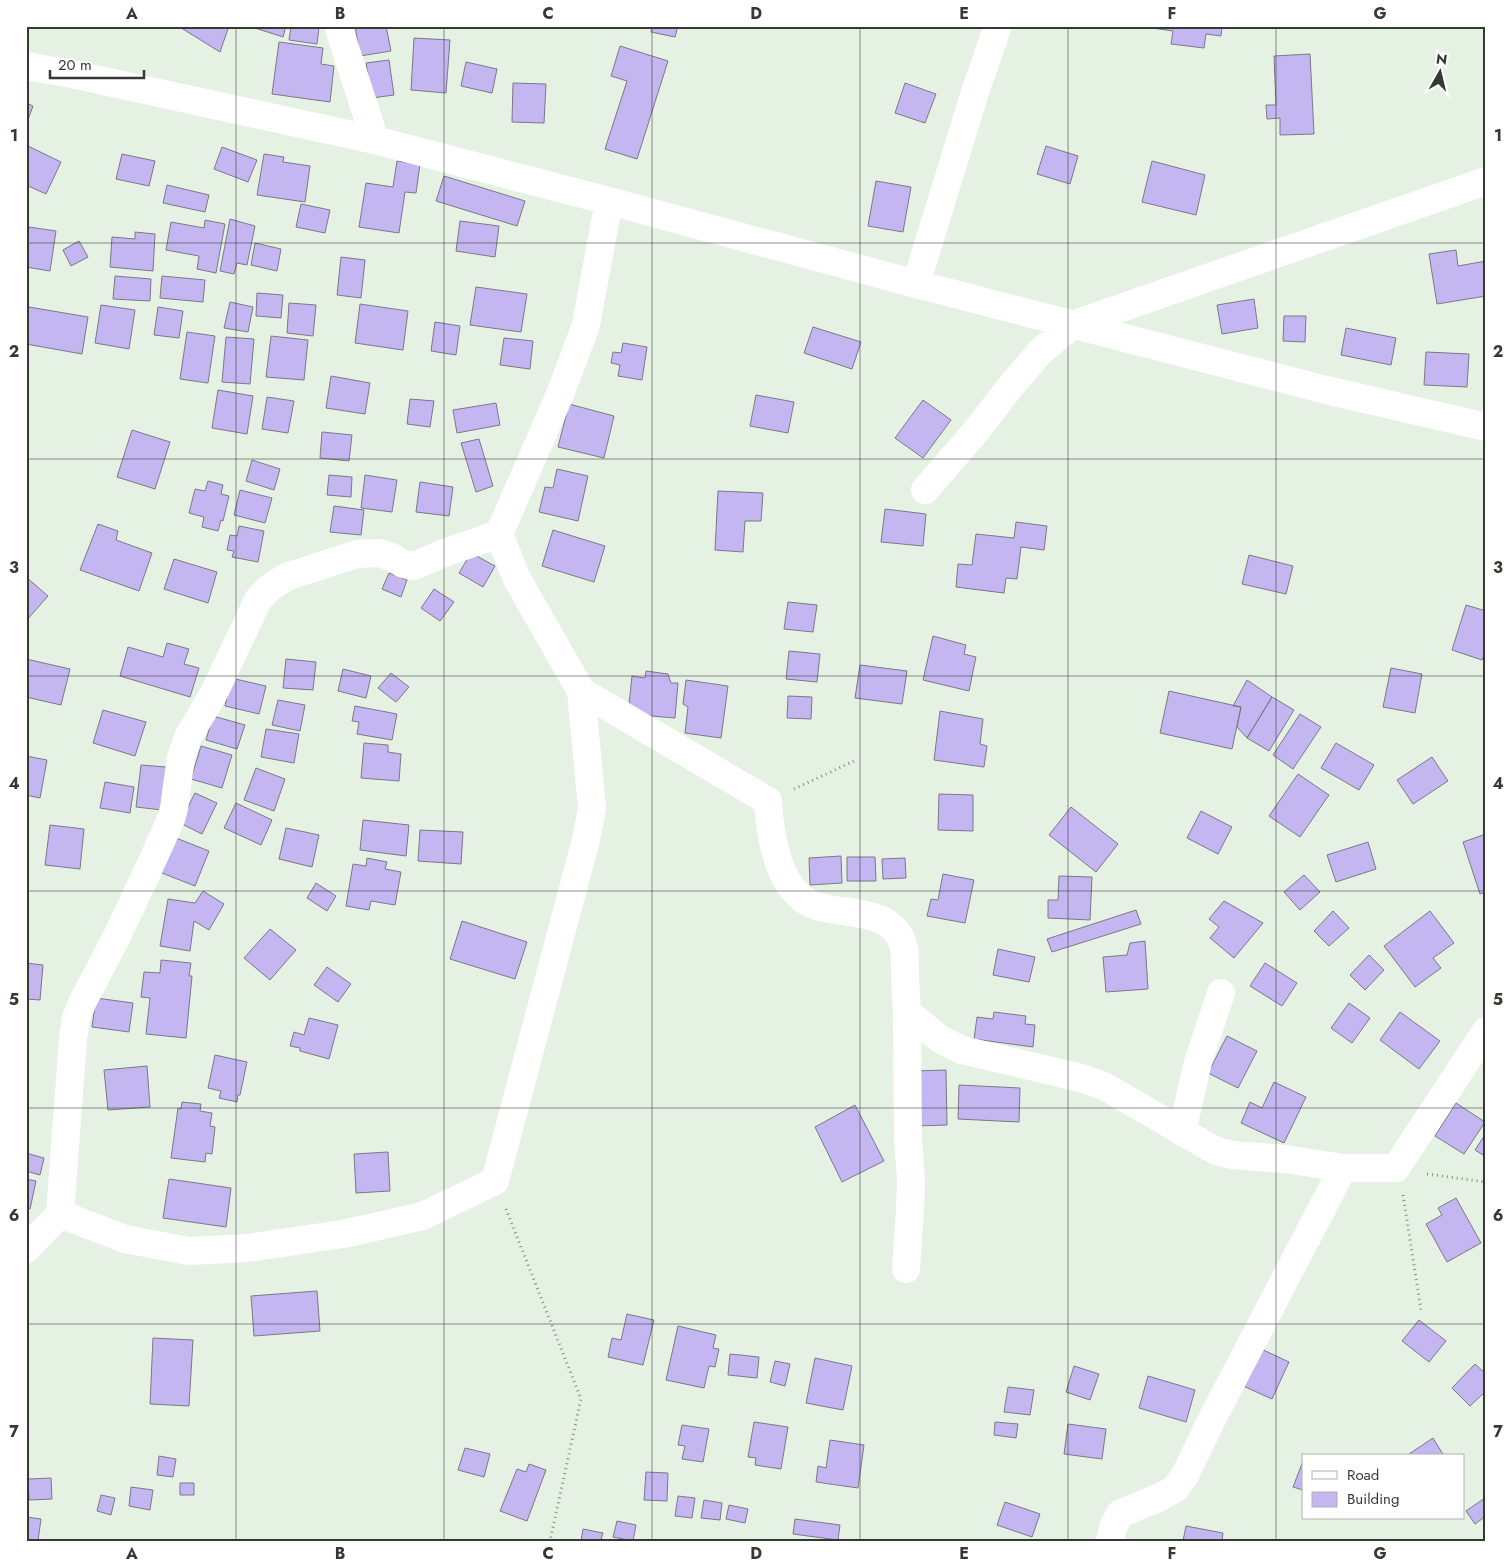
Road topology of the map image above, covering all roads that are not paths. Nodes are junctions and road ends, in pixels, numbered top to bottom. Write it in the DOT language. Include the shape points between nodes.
graph roads {
  1 [pos="338,26"];
  2 [pos="998,26"];
  3 [pos="26,66"];
  4 [pos="374,140"];
  5 [pos="1486,181"];
  6 [pos="609,201"];
  7 [pos="916,284"];
  8 [pos="1072,325"];
  9 [pos="1486,427"];
  10 [pos="924,490"];
  11 [pos="499,534"];
  12 [pos="581,691"];
  13 [pos="1221,993"];
  14 [pos="907,1012"];
  15 [pos="1486,1031"];
  16 [pos="1182,1132"];
  17 [pos="1343,1168"];
  18 [pos="60,1214"];
  19 [pos="26,1249"];
  20 [pos="906,1269"];
  21 [pos="1110,1541"];
  1 -- 4 [label="street"];
  2 -- 7 [label="street"];
  3 -- 4 [label="street"];
  4 -- 6 [label="street"];
  5 -- 8 [label="street"];
  6 -- 7 [label="street"];
  6 -- 11 [label="street" via="586,325"];
  7 -- 8 [label="street"];
  8 -- 9 [label="street"];
  8 -- 10 [label="street" via="1040,352"];
  11 -- 12 [label="street" via="517,579"];
  11 -- 18 [label="street" via="414,566 379,553 357,554 286,577 258,600 215,691 188,737 181,757 171,819 76,1018"];
  12 -- 14 [label="street" via="768,802 774,851 790,886 803,900 822,908 871,916 895,931 903,944"];
  12 -- 18 [label="street" via="592,808 495,1181 423,1216 343,1234 247,1248 189,1251 125,1239"];
  13 -- 16 [label="street" via="1198,1062"];
  14 -- 16 [label="street" via="940,1039 962,1050 1104,1086"];
  14 -- 20 [label="street" via="911,1179"];
  15 -- 17 [label="street" via="1396,1168"];
  16 -- 17 [label="street" via="1216,1151 1233,1155"];
  17 -- 21 [label="street" via="1185,1475 1175,1489 1120,1514"];
  18 -- 19 [label="street"];
}
